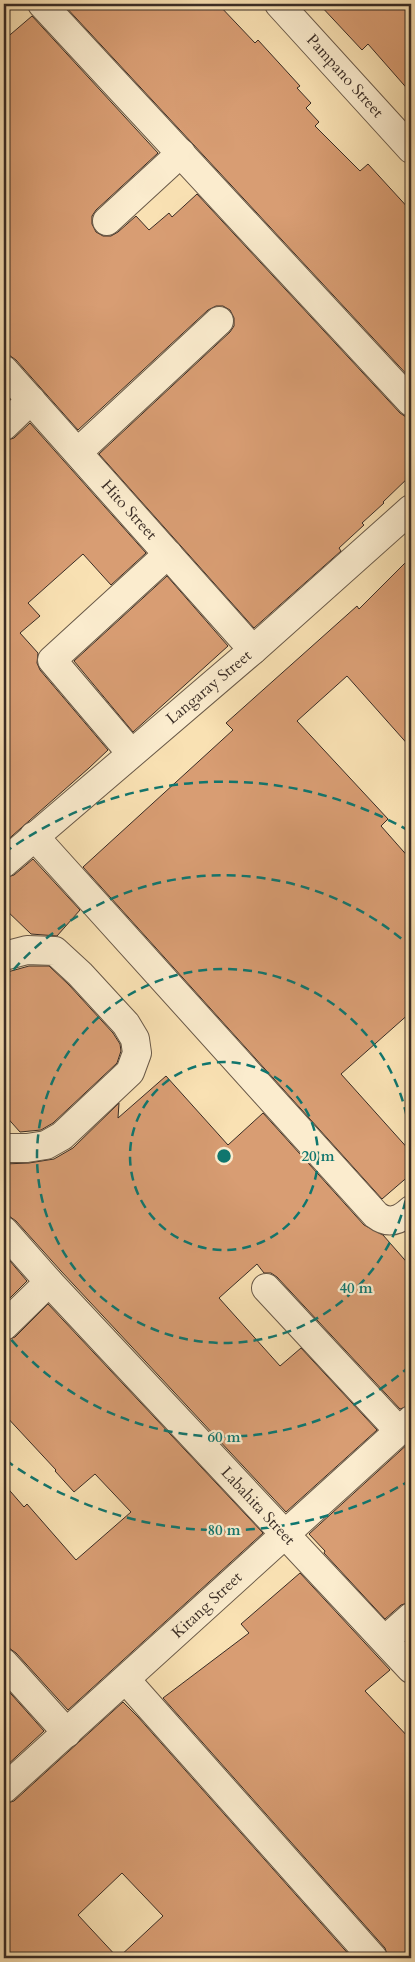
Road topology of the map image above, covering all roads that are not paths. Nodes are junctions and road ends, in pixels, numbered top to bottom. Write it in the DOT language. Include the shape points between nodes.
graph roads {
  1 [pos="42,4"];
  2 [pos="279,4"];
  3 [pos="411,149"];
  4 [pos="181,153"];
  5 [pos="107,221"];
  6 [pos="219,321"];
  7 [pos="4,370"];
  8 [pos="32,400"];
  9 [pos="411,402"];
  10 [pos="4,426"];
  11 [pos="78,452"];
  12 [pos="411,509"];
  13 [pos="168,554"];
  14 [pos="253,650"];
  15 [pos="131,753"];
  16 [pos="34,836"];
  17 [pos="4,863"];
  18 [pos="4,956"];
  19 [pos="4,1148"];
  20 [pos="411,1210"];
  21 [pos="4,1231"];
  22 [pos="49,1282"];
  23 [pos="266,1288"];
  24 [pos="4,1326"];
  25 [pos="405,1426"];
  26 [pos="284,1534"];
  27 [pos="411,1617"];
  28 [pos="385,1640"];
  29 [pos="4,1663"];
  30 [pos="411,1669"];
  31 [pos="126,1680"];
  32 [pos="67,1733"];
  33 [pos="4,1790"];
  34 [pos="373,1958"];
  1 -- 4 [label="street"];
  2 -- 3 [label="street, Pampano Street"];
  4 -- 5 [label="street"];
  4 -- 9 [label="street"];
  6 -- 11 [label="street"];
  7 -- 8 [label="street, Hito Street"];
  8 -- 10 [label="street"];
  8 -- 11 [label="street, Hito Street"];
  11 -- 13 [label="street, Hito Street"];
  12 -- 14 [label="street, Langaray Street"];
  13 -- 14 [label="street, Hito Street"];
  13 -- 15 [label="street" via="52,660"];
  14 -- 15 [label="street, Langaray Street"];
  15 -- 16 [label="street, Langaray Street"];
  16 -- 17 [label="street, Langaray Street"];
  16 -- 20 [label="street" via="376,1215 389,1221 396,1220"];
  18 -- 19 [label="street" via="27,950 55,951 126,1024 135,1039 137,1053 130,1072 62,1136 46,1145"];
  21 -- 22 [label="street, Labahita Street"];
  22 -- 24 [label="street"];
  22 -- 26 [label="street, Labahita Street"];
  23 -- 25 [label="street"];
  25 -- 26 [label="street, Kitang Street"];
  26 -- 28 [label="street, Labahita Street"];
  26 -- 31 [label="street, Kitang Street"];
  27 -- 28 [label="street"];
  28 -- 30 [label="street, Labahita Street"];
  29 -- 32 [label="street"];
  31 -- 32 [label="street, Kitang Street"];
  31 -- 34 [label="street"];
  32 -- 33 [label="street, Kitang Street"];
}
